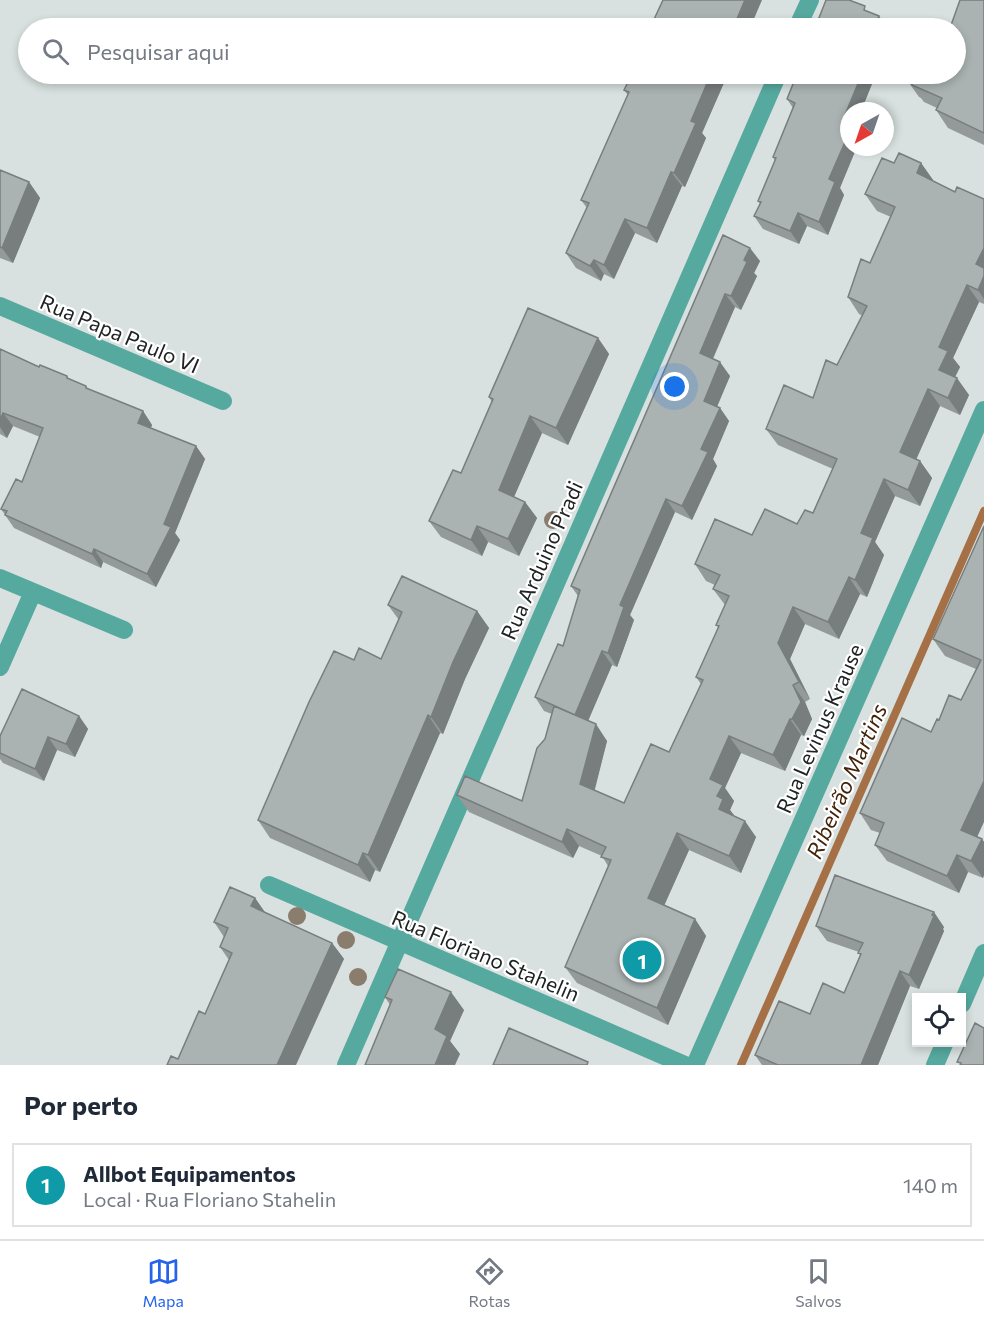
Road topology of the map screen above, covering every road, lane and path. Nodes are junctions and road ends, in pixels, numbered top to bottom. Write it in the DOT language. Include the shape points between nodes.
graph roads {
  1 [pos="810,0"];
  2 [pos="802,18"];
  3 [pos="774,84"];
  4 [pos="0,306"];
  5 [pos="223,401"];
  6 [pos="984,410"];
  7 [pos="0,578"];
  8 [pos="33,592"];
  9 [pos="124,630"];
  10 [pos="0,667"];
  11 [pos="269,885"];
  12 [pos="400,942"];
  13 [pos="984,953"];
  14 [pos="966,995"];
  15 [pos="943,1047"];
  16 [pos="345,1065"];
  17 [pos="685,1065"];
  18 [pos="695,1065"];
  19 [pos="935,1065"];
  1 -- 2 [label="street"];
  3 -- 12 [label="street, Rua Arduino Pradi"];
  4 -- 5 [label="street, Rua Papa Paulo VI"];
  6 -- 18 [label="street, Rua Levinus Krause"];
  7 -- 8 [label="street"];
  8 -- 9 [label="street"];
  8 -- 10 [label="street"];
  11 -- 12 [label="street, Rua Floriano Stahelin"];
  12 -- 16 [label="street, Rua Arduino Pradi"];
  12 -- 17 [label="street, Rua Floriano Stahelin"];
  13 -- 14 [label="street"];
  15 -- 19 [label="street"];
}
